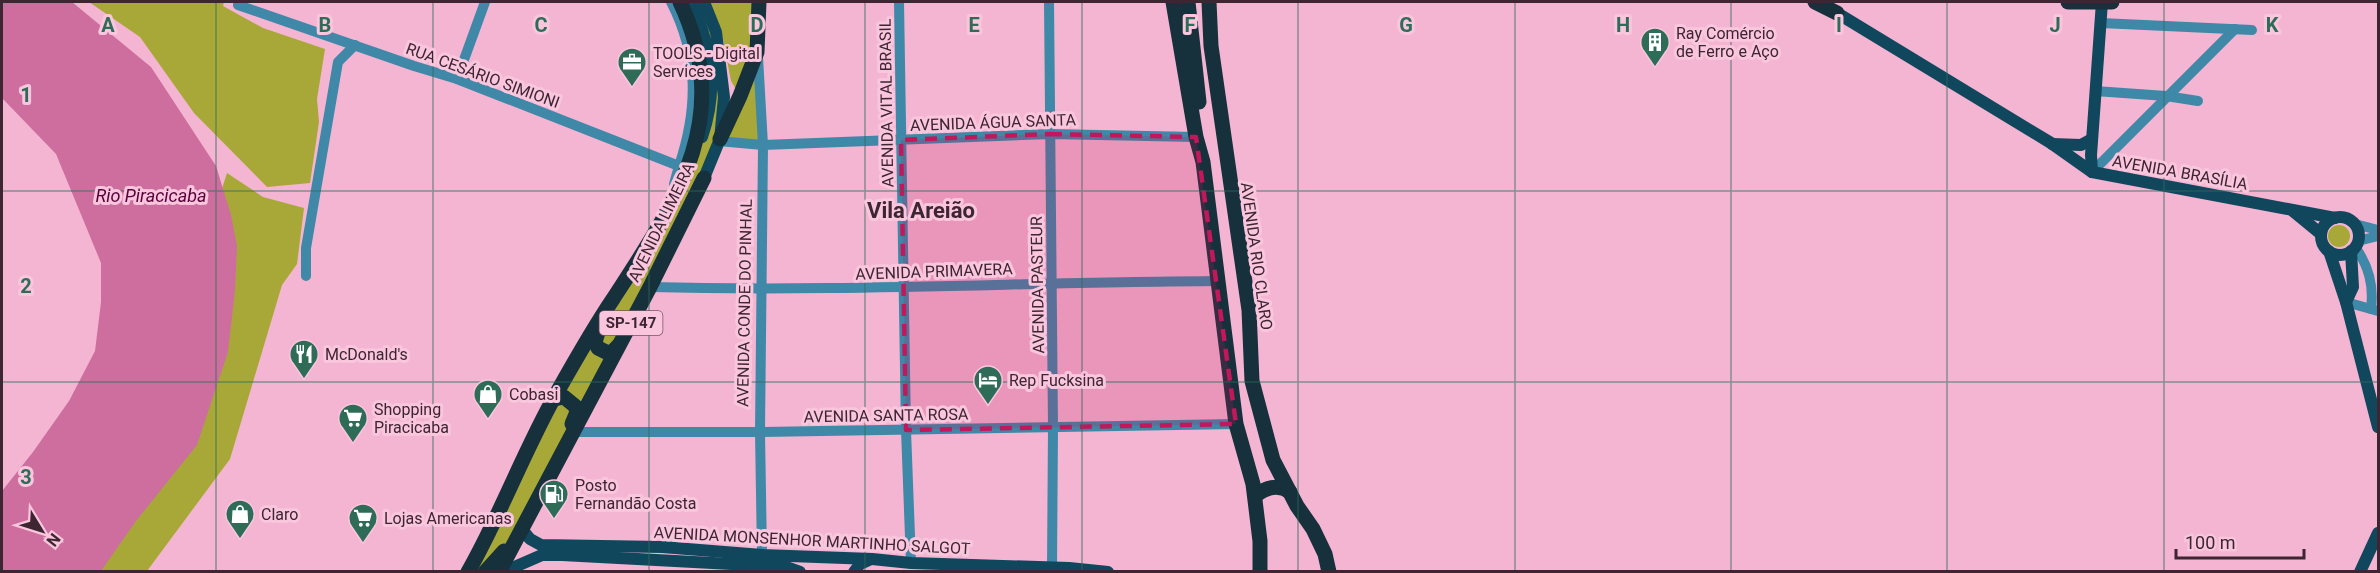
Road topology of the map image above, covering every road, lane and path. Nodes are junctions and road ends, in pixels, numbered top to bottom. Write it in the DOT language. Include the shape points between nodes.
graph roads {
  1 [pos="671,2"];
  2 [pos="680,2"];
  3 [pos="704,2"];
  4 [pos="759,2"];
  5 [pos="765,2"];
  6 [pos="899,2"];
  7 [pos="1048,2"];
  8 [pos="1173,2"];
  9 [pos="1188,2"];
  10 [pos="1815,2"];
  11 [pos="2068,2"];
  12 [pos="2106,2"];
  13 [pos="482,3"];
  14 [pos="1209,3"];
  15 [pos="238,4"];
  16 [pos="1833,7"];
  17 [pos="690,9"];
  18 [pos="2101,23"];
  19 [pos="2235,29"];
  20 [pos="2252,30"];
  21 [pos="355,45"];
  22 [pos="757,52"];
  23 [pos="457,79"];
  24 [pos="2095,91"];
  25 [pos="2166,96"];
  26 [pos="2198,101"];
  27 [pos="1050,134"];
  28 [pos="1196,137"];
  29 [pos="2092,139"];
  30 [pos="719,140"];
  31 [pos="901,140"];
  32 [pos="2051,143"];
  33 [pos="763,145"];
  34 [pos="1203,162"];
  35 [pos="683,168"];
  36 [pos="2092,172"];
  37 [pos="704,178"];
  38 [pos="2290,208"];
  39 [pos="2335,218"];
  40 [pos="2355,224"];
  41 [pos="2379,230"];
  42 [pos="2321,234"];
  43 [pos="2379,236"];
  44 [pos="2355,246"];
  45 [pos="2329,251"];
  46 [pos="306,276"];
  47 [pos="1219,281"];
  48 [pos="1052,282"];
  49 [pos="650,287"];
  50 [pos="903,288"];
  51 [pos="763,290"];
  52 [pos="611,302"];
  53 [pos="2346,303"];
  54 [pos="2375,310"];
  55 [pos="620,344"];
  56 [pos="554,399"];
  57 [pos="1236,424"];
  58 [pos="1053,427"];
  59 [pos="2379,427"];
  60 [pos="906,430"];
  61 [pos="573,432"];
  62 [pos="760,432"];
  63 [pos="554,465"];
  64 [pos="1290,492"];
  65 [pos="1255,496"];
  66 [pos="521,528"];
  67 [pos="2379,533"];
  68 [pos="541,544"];
  69 [pos="511,547"];
  70 [pos="662,547"];
  71 [pos="762,555"];
  72 [pos="830,558"];
  73 [pos="872,559"];
  74 [pos="661,561"];
  75 [pos="911,563"];
  76 [pos="1052,569"];
  77 [pos="1070,570"];
  78 [pos="468,572"];
  79 [pos="485,572"];
  80 [pos="501,572"];
  81 [pos="800,572"];
  82 [pos="840,572"];
  83 [pos="854,572"];
  84 [pos="1108,572"];
  85 [pos="1260,572"];
  86 [pos="1329,572"];
  87 [pos="2361,572"];
  1 -- 35 [label="street" via="692,62 694,106"];
  2 -- 17 [label="highway, AVENIDA LIMEIRA"];
  3 -- 30 [label="main road, AVENIDA LIMEIRA / SP-147" via="716,32 722,72 724,97"];
  4 -- 5 [label="street"];
  4 -- 22 [label="highway, AVENIDA CONDE DO PINHAL"];
  6 -- 31 [label="street, AVENIDA VITAL BRASIL"];
  7 -- 27 [label="street, AVENIDA PASTEUR"];
  8 -- 28 [label="highway"];
  9 -- 34 [label="highway"];
  10 -- 16 [label="highway"];
  11 -- 12 [label="highway"];
  12 -- 18 [label="main road, AVENIDA BRASÍLIA"];
  13 -- 23 [label="street"];
  14 -- 64 [label="highway, AVENIDA RIO CLARO" via="1216,88 1249,310 1252,381 1273,460"];
  15 -- 21 [label="street, RUA CESÁRIO SIMIONI"];
  16 -- 32 [label="main road"];
  17 -- 35 [label="highway, AVENIDA LIMEIRA" via="700,57 702,101 699,131"];
  18 -- 19 [label="street"];
  18 -- 24 [label="main road, AVENIDA BRASÍLIA"];
  19 -- 20 [label="street"];
  19 -- 25 [label="street"];
  21 -- 23 [label="street, RUA CESÁRIO SIMIONI"];
  21 -- 46 [label="street" via="338,62 306,248"];
  22 -- 30 [label="highway, AVENIDA CONDE DO PINHAL"];
  22 -- 33 [label="street, AVENIDA CONDE DO PINHAL"];
  23 -- 35 [label="street, RUA CESÁRIO SIMIONI"];
  24 -- 25 [label="street"];
  24 -- 29 [label="main road, AVENIDA BRASÍLIA"];
  25 -- 26 [label="street"];
  25 -- 36 [label="street"];
  27 -- 28 [label="street, AVENIDA ÁGUA SANTA"];
  27 -- 31 [label="street, AVENIDA ÁGUA SANTA"];
  27 -- 48 [label="street, AVENIDA PASTEUR"];
  28 -- 34 [label="highway"];
  29 -- 32 [label="main road" via="2081,145"];
  29 -- 36 [label="main road, AVENIDA BRASÍLIA"];
  30 -- 33 [label="street, AVENIDA ÁGUA SANTA"];
  30 -- 37 [label="main road, AVENIDA LIMEIRA / SP-147"];
  31 -- 33 [label="street, AVENIDA ÁGUA SANTA"];
  31 -- 50 [label="street, AVENIDA VITAL BRASIL"];
  32 -- 36 [label="main road"];
  33 -- 51 [label="street, AVENIDA CONDE DO PINHAL"];
  34 -- 47 [label="highway"];
  35 -- 52 [label="highway, AVENIDA LIMEIRA / SP-147" via="670,205"];
  36 -- 38 [label="main road, AVENIDA BRASÍLIA"];
  37 -- 49 [label="highway, AVENIDA LIMEIRA / SP-147"];
  38 -- 39 [label="main road, AVENIDA BRASÍLIA"];
  38 -- 42 [label="main road, AVENIDA BRASÍLIA"];
  39 -- 40 [label="main road" via="2346,218"];
  39 -- 42 [label="main road" via="2324,225"];
  40 -- 41 [label="street"];
  40 -- 44 [label="main road"];
  42 -- 45 [label="main road"];
  43 -- 44 [label="street"];
  44 -- 45 [label="main road" via="2341,255"];
  44 -- 53 [label="main road" via="2353,287"];
  44 -- 54 [label="street" via="2370,276"];
  45 -- 53 [label="main road"];
  47 -- 48 [label="street, AVENIDA PRIMAVERA"];
  47 -- 57 [label="highway"];
  48 -- 50 [label="street, AVENIDA PRIMAVERA"];
  48 -- 58 [label="street, AVENIDA PASTEUR"];
  49 -- 51 [label="street, AVENIDA PRIMAVERA"];
  49 -- 55 [label="highway, AVENIDA LIMEIRA / SP-147"];
  50 -- 51 [label="street, AVENIDA PRIMAVERA"];
  50 -- 60 [label="street, AVENIDA VITAL BRASIL"];
  51 -- 62 [label="street, AVENIDA CONDE DO PINHAL"];
  52 -- 55 [label="highway" via="595,342 608,353"];
  52 -- 56 [label="highway, AVENIDA LIMEIRA / SP-147"];
  53 -- 54 [label="street"];
  53 -- 59 [label="main road"];
  55 -- 61 [label="highway, AVENIDA LIMEIRA / SP-147"];
  56 -- 63 [label="highway" via="564,397 577,412"];
  56 -- 78 [label="highway, AVENIDA LIMEIRA / SP-147"];
  57 -- 58 [label="street, AVENIDA SANTA ROSA"];
  57 -- 65 [label="highway"];
  58 -- 60 [label="street, AVENIDA SANTA ROSA"];
  58 -- 76 [label="street, AVENIDA PASTEUR"];
  60 -- 62 [label="street, AVENIDA SANTA ROSA"];
  60 -- 75 [label="street, AVENIDA VITAL BRASIL"];
  61 -- 62 [label="street, AVENIDA SANTA ROSA"];
  61 -- 63 [label="highway, AVENIDA LIMEIRA / SP-147"];
  62 -- 71 [label="street, AVENIDA CONDE DO PINHAL"];
  63 -- 66 [label="highway, AVENIDA LIMEIRA / SP-147"];
  64 -- 65 [label="highway" via="1277,487"];
  64 -- 86 [label="highway, AVENIDA RIO CLARO" via="1313,529"];
  65 -- 85 [label="highway"];
  66 -- 68 [label="main road"];
  66 -- 69 [label="highway, AVENIDA LIMEIRA / SP-147"];
  67 -- 87 [label="main road"];
  68 -- 69 [label="main road, AVENIDA MONSENHOR MARTINHO SALGOT"];
  68 -- 70 [label="main road, AVENIDA MONSENHOR MARTINHO SALGOT"];
  69 -- 79 [label="highway"];
  69 -- 80 [label="highway, AVENIDA LIMEIRA / SP-147"];
  70 -- 71 [label="main road, AVENIDA MONSENHOR MARTINHO SALGOT"];
  70 -- 74 [label="main road"];
  71 -- 72 [label="main road, AVENIDA MONSENHOR MARTINHO SALGOT"];
  72 -- 73 [label="main road, AVENIDA MONSENHOR MARTINHO SALGOT"];
  72 -- 82 [label="main road" via="840,566"];
  73 -- 75 [label="main road, AVENIDA MONSENHOR MARTINHO SALGOT"];
  73 -- 83 [label="main road"];
  74 -- 80 [label="main road, AVENIDA MONSENHOR MARTINHO SALGOT" via="542,555"];
  74 -- 81 [label="main road, AVENIDA MONSENHOR MARTINHO SALGOT" via="786,567"];
  75 -- 76 [label="main road, AVENIDA MONSENHOR MARTINHO SALGOT"];
  76 -- 77 [label="main road, AVENIDA MONSENHOR MARTINHO SALGOT"];
  77 -- 84 [label="main road, AVENIDA MONSENHOR MARTINHO SALGOT"];
}
